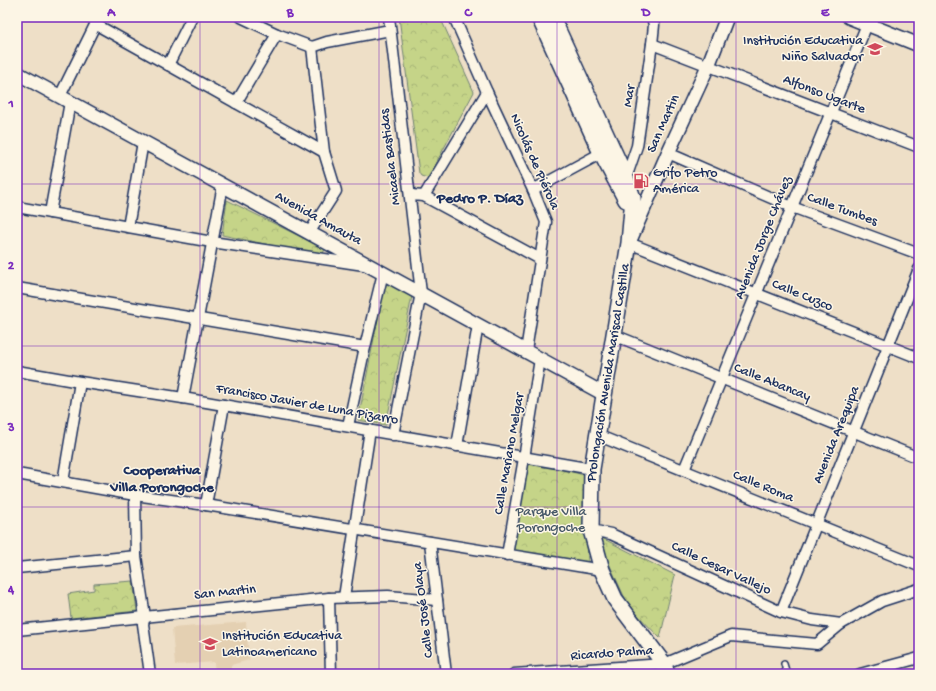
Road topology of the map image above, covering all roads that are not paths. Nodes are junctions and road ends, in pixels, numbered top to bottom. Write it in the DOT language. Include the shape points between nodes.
graph roads {
  1 [pos="192,17"];
  2 [pos="241,17"];
  3 [pos="389,17"];
  4 [pos="454,17"];
  5 [pos="539,17"];
  6 [pos="552,17"];
  7 [pos="652,17"];
  8 [pos="727,17"];
  9 [pos="849,17"];
  10 [pos="868,20"];
  11 [pos="97,21"];
  12 [pos="390,30"];
  13 [pos="276,34"];
  14 [pos="652,44"];
  15 [pos="919,45"];
  16 [pos="312,47"];
  17 [pos="168,65"];
  18 [pos="708,66"];
  19 [pos="17,73"];
  20 [pos="487,92"];
  21 [pos="65,99"];
  22 [pos="236,103"];
  23 [pos="831,112"];
  24 [pos="143,142"];
  25 [pos="919,147"];
  26 [pos="607,150"];
  27 [pos="324,152"];
  28 [pos="668,153"];
  29 [pos="630,179"];
  30 [pos="223,185"];
  31 [pos="533,190"];
  32 [pos="410,195"];
  33 [pos="424,196"];
  34 [pos="17,207"];
  35 [pos="792,207"];
  36 [pos="50,213"];
  37 [pos="128,227"];
  38 [pos="309,233"];
  39 [pos="212,242"];
  40 [pos="629,243"];
  41 [pos="919,254"];
  42 [pos="540,258"];
  43 [pos="370,266"];
  44 [pos="919,269"];
  45 [pos="383,273"];
  46 [pos="17,288"];
  47 [pos="421,294"];
  48 [pos="757,294"];
  49 [pos="198,319"];
  50 [pos="478,325"];
  51 [pos="614,335"];
  52 [pos="888,346"];
  53 [pos="365,347"];
  54 [pos="526,351"];
  55 [pos="919,358"];
  56 [pos="540,359"];
  57 [pos="17,371"];
  58 [pos="722,378"];
  59 [pos="80,382"];
  60 [pos="604,394"];
  61 [pos="183,398"];
  62 [pos="224,405"];
  63 [pos="348,426"];
  64 [pos="370,430"];
  65 [pos="853,432"];
  66 [pos="393,435"];
  67 [pos="597,435"];
  68 [pos="457,446"];
  69 [pos="524,458"];
  70 [pos="919,458"];
  71 [pos="592,470"];
  72 [pos="684,470"];
  73 [pos="17,474"];
  74 [pos="63,482"];
  75 [pos="135,495"];
  76 [pos="206,505"];
  77 [pos="816,524"];
  78 [pos="354,529"];
  79 [pos="591,530"];
  80 [pos="430,542"];
  81 [pos="507,554"];
  82 [pos="136,556"];
  83 [pos="919,566"];
  84 [pos="17,568"];
  85 [pos="602,570"];
  86 [pos="919,589"];
  87 [pos="344,597"];
  88 [pos="329,598"];
  89 [pos="437,600"];
  90 [pos="781,612"];
  91 [pos="145,617"];
  92 [pos="841,624"];
  93 [pos="17,630"];
  94 [pos="919,658"];
  95 [pos="784,664"];
  96 [pos="667,670"];
  97 [pos="150,674"];
  98 [pos="331,674"];
  99 [pos="446,674"];
  100 [pos="514,674"];
  101 [pos="787,674"];
  102 [pos="860,674"];
  1 -- 17 [label="street"];
  2 -- 13 [label="street"];
  3 -- 12 [label="street, Micaela Bastidas"];
  4 -- 20 [label="street, Nicolás de Piérola"];
  5 -- 26 [label="main road, Prolongación Avenida Mariscal Castilla"];
  6 -- 26 [label="main road, Prolongación Avenida Mariscal Castilla"];
  7 -- 14 [label="street, Mar"];
  8 -- 18 [label="street, San Martin"];
  9 -- 10 [label="street"];
  10 -- 15 [label="street"];
  10 -- 23 [label="street, Avenida Jorge Chávez"];
  11 -- 17 [label="street"];
  11 -- 21 [label="street"];
  12 -- 16 [label="street"];
  12 -- 32 [label="street, Micaela Bastidas"];
  13 -- 16 [label="street"];
  13 -- 22 [label="street"];
  14 -- 18 [label="street, Alfonso Ugarte"];
  14 -- 29 [label="street, Mar"];
  16 -- 27 [label="street"];
  17 -- 22 [label="street"];
  18 -- 23 [label="street, Alfonso Ugarte"];
  18 -- 28 [label="street, San Martin"];
  19 -- 21 [label="street, Avenida Amauta"];
  20 -- 31 [label="street, Nicolás de Piérola"];
  20 -- 33 [label="street"];
  21 -- 24 [label="street, Avenida Amauta"];
  21 -- 36 [label="street"];
  22 -- 27 [label="street"];
  23 -- 25 [label="street, Alfonso Ugarte"];
  23 -- 35 [label="street, Avenida Jorge Chávez"];
  24 -- 30 [label="street, Avenida Amauta"];
  24 -- 37 [label="street"];
  26 -- 29 [label="main road, Prolongación Avenida Mariscal Castilla"];
  26 -- 31 [label="street"];
  26 -- 40 [label="main road, Prolongación Avenida Mariscal Castilla" via="626,199"];
  27 -- 38 [label="street" via="336,191"];
  28 -- 35 [label="street, Calle Tumbes"];
  28 -- 40 [label="street, San Martin" via="651,184"];
  29 -- 40 [label="main road, Prolongación Avenida Mariscal Castilla" via="633,198"];
  30 -- 38 [label="street, Avenida Amauta"];
  30 -- 39 [label="street"];
  31 -- 42 [label="street, Nicolás de Piérola" via="546,222"];
  32 -- 33 [label="street"];
  32 -- 47 [label="street, Micaela Bastidas"];
  33 -- 42 [label="street"];
  34 -- 36 [label="street"];
  35 -- 41 [label="street, Calle Tumbes"];
  35 -- 48 [label="street, Avenida Jorge Chávez"];
  36 -- 37 [label="street"];
  37 -- 39 [label="street"];
  38 -- 43 [label="street, Avenida Amauta"];
  39 -- 43 [label="street"];
  39 -- 49 [label="street"];
  40 -- 48 [label="street, Calle Cuzco"];
  40 -- 51 [label="main road, Prolongación Avenida Mariscal Castilla"];
  42 -- 54 [label="street, Nicolás de Piérola"];
  43 -- 45 [label="street, Avenida Amauta"];
  44 -- 52 [label="street, Avenida Arequipa"];
  45 -- 47 [label="street, Avenida Amauta"];
  45 -- 53 [label="street"];
  46 -- 49 [label="street"];
  47 -- 50 [label="street, Avenida Amauta"];
  47 -- 66 [label="street, Micaela Bastidas"];
  48 -- 52 [label="street, Calle Cuzco"];
  48 -- 58 [label="street, Avenida Jorge Chávez"];
  49 -- 53 [label="street"];
  49 -- 61 [label="street"];
  50 -- 54 [label="street, Avenida Amauta"];
  50 -- 68 [label="street"];
  51 -- 58 [label="street, Calle Abancay"];
  51 -- 60 [label="main road, Prolongación Avenida Mariscal Castilla"];
  52 -- 55 [label="street, Calle Cuzco"];
  52 -- 65 [label="street, Avenida Arequipa"];
  53 -- 63 [label="street"];
  54 -- 56 [label="street, Avenida Amauta"];
  56 -- 60 [label="street, Avenida Amauta"];
  56 -- 69 [label="street, Calle Mariano Melgar"];
  57 -- 59 [label="street, Francisco Javier de Luna Pizarro"];
  58 -- 65 [label="street, Calle Abancay"];
  58 -- 72 [label="street, Avenida Jorge Chávez"];
  59 -- 61 [label="street, Francisco Javier de Luna Pizarro"];
  59 -- 74 [label="street"];
  60 -- 67 [label="main road, Prolongación Avenida Mariscal Castilla"];
  61 -- 62 [label="street, Francisco Javier de Luna Pizarro"];
  62 -- 63 [label="street, Francisco Javier de Luna Pizarro"];
  62 -- 76 [label="street"];
  63 -- 64 [label="street, Francisco Javier de Luna Pizarro"];
  64 -- 66 [label="street, Francisco Javier de Luna Pizarro"];
  64 -- 78 [label="street"];
  65 -- 70 [label="street, Calle Abancay"];
  65 -- 77 [label="street, Avenida Arequipa"];
  66 -- 68 [label="street, Francisco Javier de Luna Pizarro"];
  67 -- 71 [label="main road, Prolongación Avenida Mariscal Castilla"];
  67 -- 72 [label="street, Calle Roma"];
  68 -- 69 [label="street, Francisco Javier de Luna Pizarro"];
  69 -- 71 [label="street, Francisco Javier de Luna Pizarro"];
  69 -- 81 [label="street, Calle Mariano Melgar"];
  71 -- 79 [label="main road, Prolongación Avenida Mariscal Castilla"];
  72 -- 77 [label="street, Calle Roma"];
  73 -- 74 [label="street"];
  74 -- 75 [label="street"];
  75 -- 76 [label="street"];
  75 -- 82 [label="street"];
  76 -- 78 [label="street"];
  77 -- 83 [label="street, Calle Roma"];
  77 -- 90 [label="street, Avenida Arequipa"];
  78 -- 80 [label="street"];
  78 -- 87 [label="street"];
  79 -- 85 [label="main road, Prolongación Avenida Mariscal Castilla"];
  79 -- 90 [label="street, Calle Cesar Vallejo" via="611,534"];
  80 -- 81 [label="street"];
  80 -- 89 [label="street, Calle José Olaya"];
  81 -- 85 [label="street"];
  82 -- 84 [label="street"];
  82 -- 91 [label="street"];
  85 -- 96 [label="main road, Prolongación Avenida Mariscal Castilla" via="615,599"];
  86 -- 92 [label="street, Ricardo Palma" via="882,601"];
  87 -- 88 [label="street, San Martin"];
  87 -- 89 [label="street, San Martin" via="388,596"];
  88 -- 91 [label="street, San Martin"];
  88 -- 98 [label="street"];
  89 -- 99 [label="street, Calle José Olaya"];
  90 -- 92 [label="street, Calle Cesar Vallejo"];
  91 -- 93 [label="street, San Martin"];
  91 -- 97 [label="street" via="143,624"];
  92 -- 96 [label="street, Ricardo Palma" via="817,644 731,636"];
  94 -- 102 [label="street"];
  95 -- 101 [label="lane"];
  96 -- 100 [label="street, Ricardo Palma"];
}
